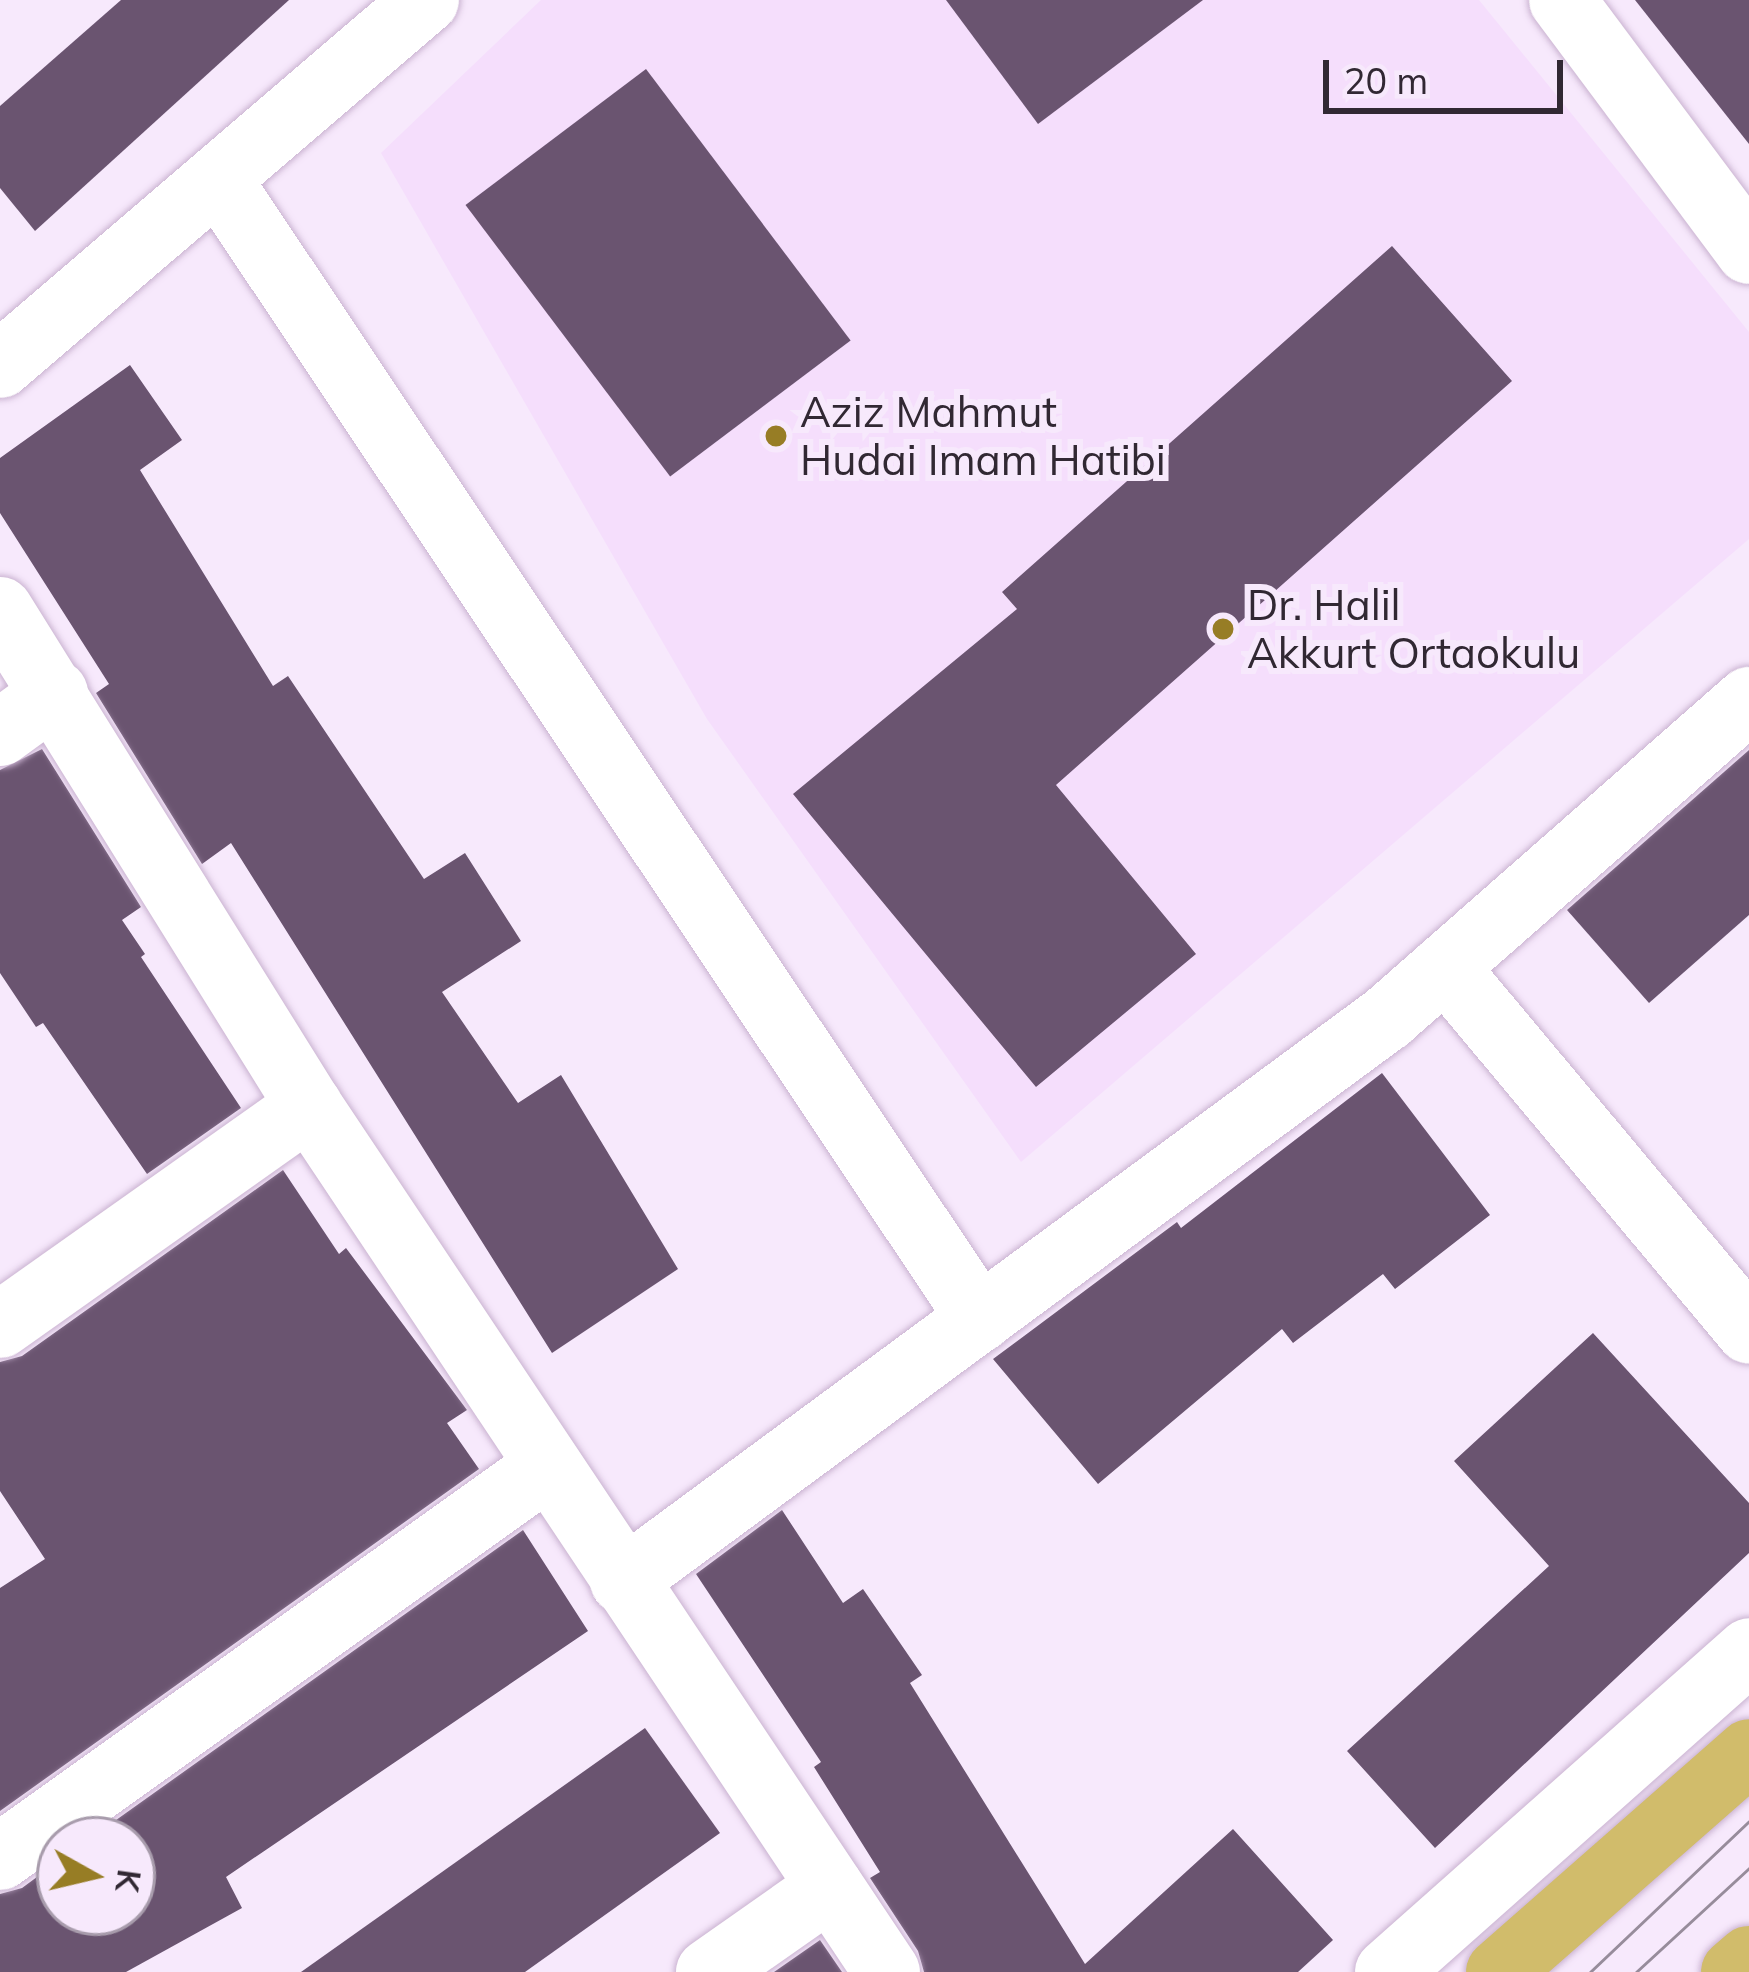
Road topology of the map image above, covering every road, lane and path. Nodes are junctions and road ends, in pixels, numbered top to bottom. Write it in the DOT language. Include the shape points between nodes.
graph roads {
  1 [pos="426,0"];
  2 [pos="1562,0"];
  3 [pos="218,179"];
  4 [pos="1749,251"];
  5 [pos="0,364"];
  6 [pos="0,610"];
  7 [pos="55,693"];
  8 [pos="1749,700"];
  9 [pos="0,733"];
  10 [pos="1445,967"];
  11 [pos="309,1106"];
  12 [pos="980,1319"];
  13 [pos="0,1325"];
  14 [pos="1749,1331"];
  15 [pos="548,1466"];
  16 [pos="623,1581"];
  17 [pos="1749,1651"];
  18 [pos="1749,1752"];
  19 [pos="0,1857"];
  20 [pos="830,1887"];
  21 [pos="1749,1960"];
  22 [pos="709,1972"];
  23 [pos="887,1972"];
  24 [pos="1388,1972"];
  25 [pos="1499,1972"];
  26 [pos="1734,1972"];
  1 -- 3 [label="street"];
  2 -- 4 [label="street"];
  3 -- 5 [label="street"];
  3 -- 12 [label="street"];
  6 -- 7 [label="street"];
  7 -- 9 [label="street"];
  7 -- 11 [label="street"];
  8 -- 10 [label="street"];
  10 -- 12 [label="street"];
  10 -- 14 [label="street"];
  11 -- 13 [label="street"];
  11 -- 15 [label="street"];
  12 -- 16 [label="street"];
  15 -- 16 [label="street"];
  15 -- 19 [label="street"];
  16 -- 20 [label="street"];
  17 -- 24 [label="street"];
  18 -- 25 [label="main road"];
  20 -- 22 [label="street"];
  20 -- 23 [label="street"];
  21 -- 26 [label="main road"];
}
